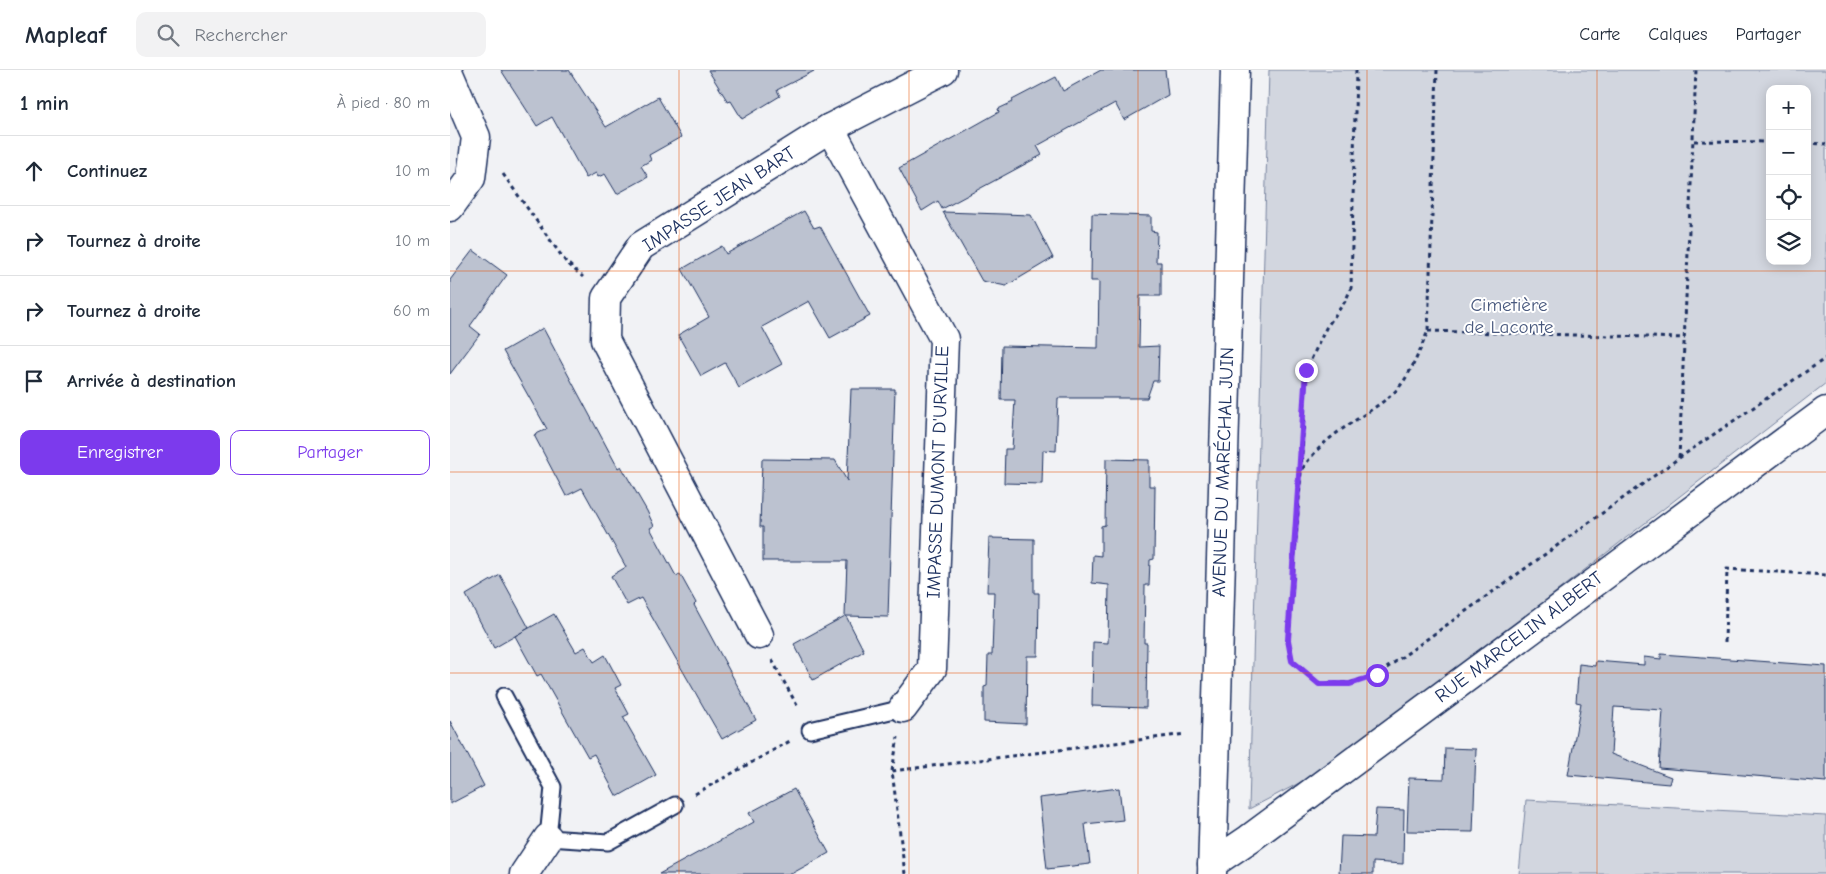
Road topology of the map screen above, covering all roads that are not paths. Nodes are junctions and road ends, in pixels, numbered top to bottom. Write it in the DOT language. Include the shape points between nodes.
graph roads {
  1 [pos="943,70"];
  2 [pos="1235,70"];
  3 [pos="450,76"];
  4 [pos="830,128"];
  5 [pos="450,207"];
  6 [pos="1826,411"];
  7 [pos="759,635"];
  8 [pos="504,696"];
  9 [pos="903,708"];
  10 [pos="810,730"];
  11 [pos="675,806"];
  12 [pos="548,838"];
  13 [pos="1212,869"];
  14 [pos="524,874"];
  1 -- 4 [label="street, IMPASSE JEAN BART"];
  2 -- 13 [label="street, AVENUE DU MARÉCHAL JUIN"];
  3 -- 5 [label="street" via="476,137 471,178"];
  4 -- 7 [label="street, IMPASSE JEAN BART" via="640,246 606,298 605,340"];
  4 -- 9 [label="street, IMPASSE DUMONT D'URVILLE" via="944,339 932,669"];
  6 -- 13 [label="street, RUE MARCELIN ALBERT"];
  8 -- 12 [label="lane" via="553,787"];
  9 -- 10 [label="lane, IMPASSE DUMONT D'URVILLE"];
  11 -- 12 [label="lane" via="608,842"];
  12 -- 14 [label="street"];
}
